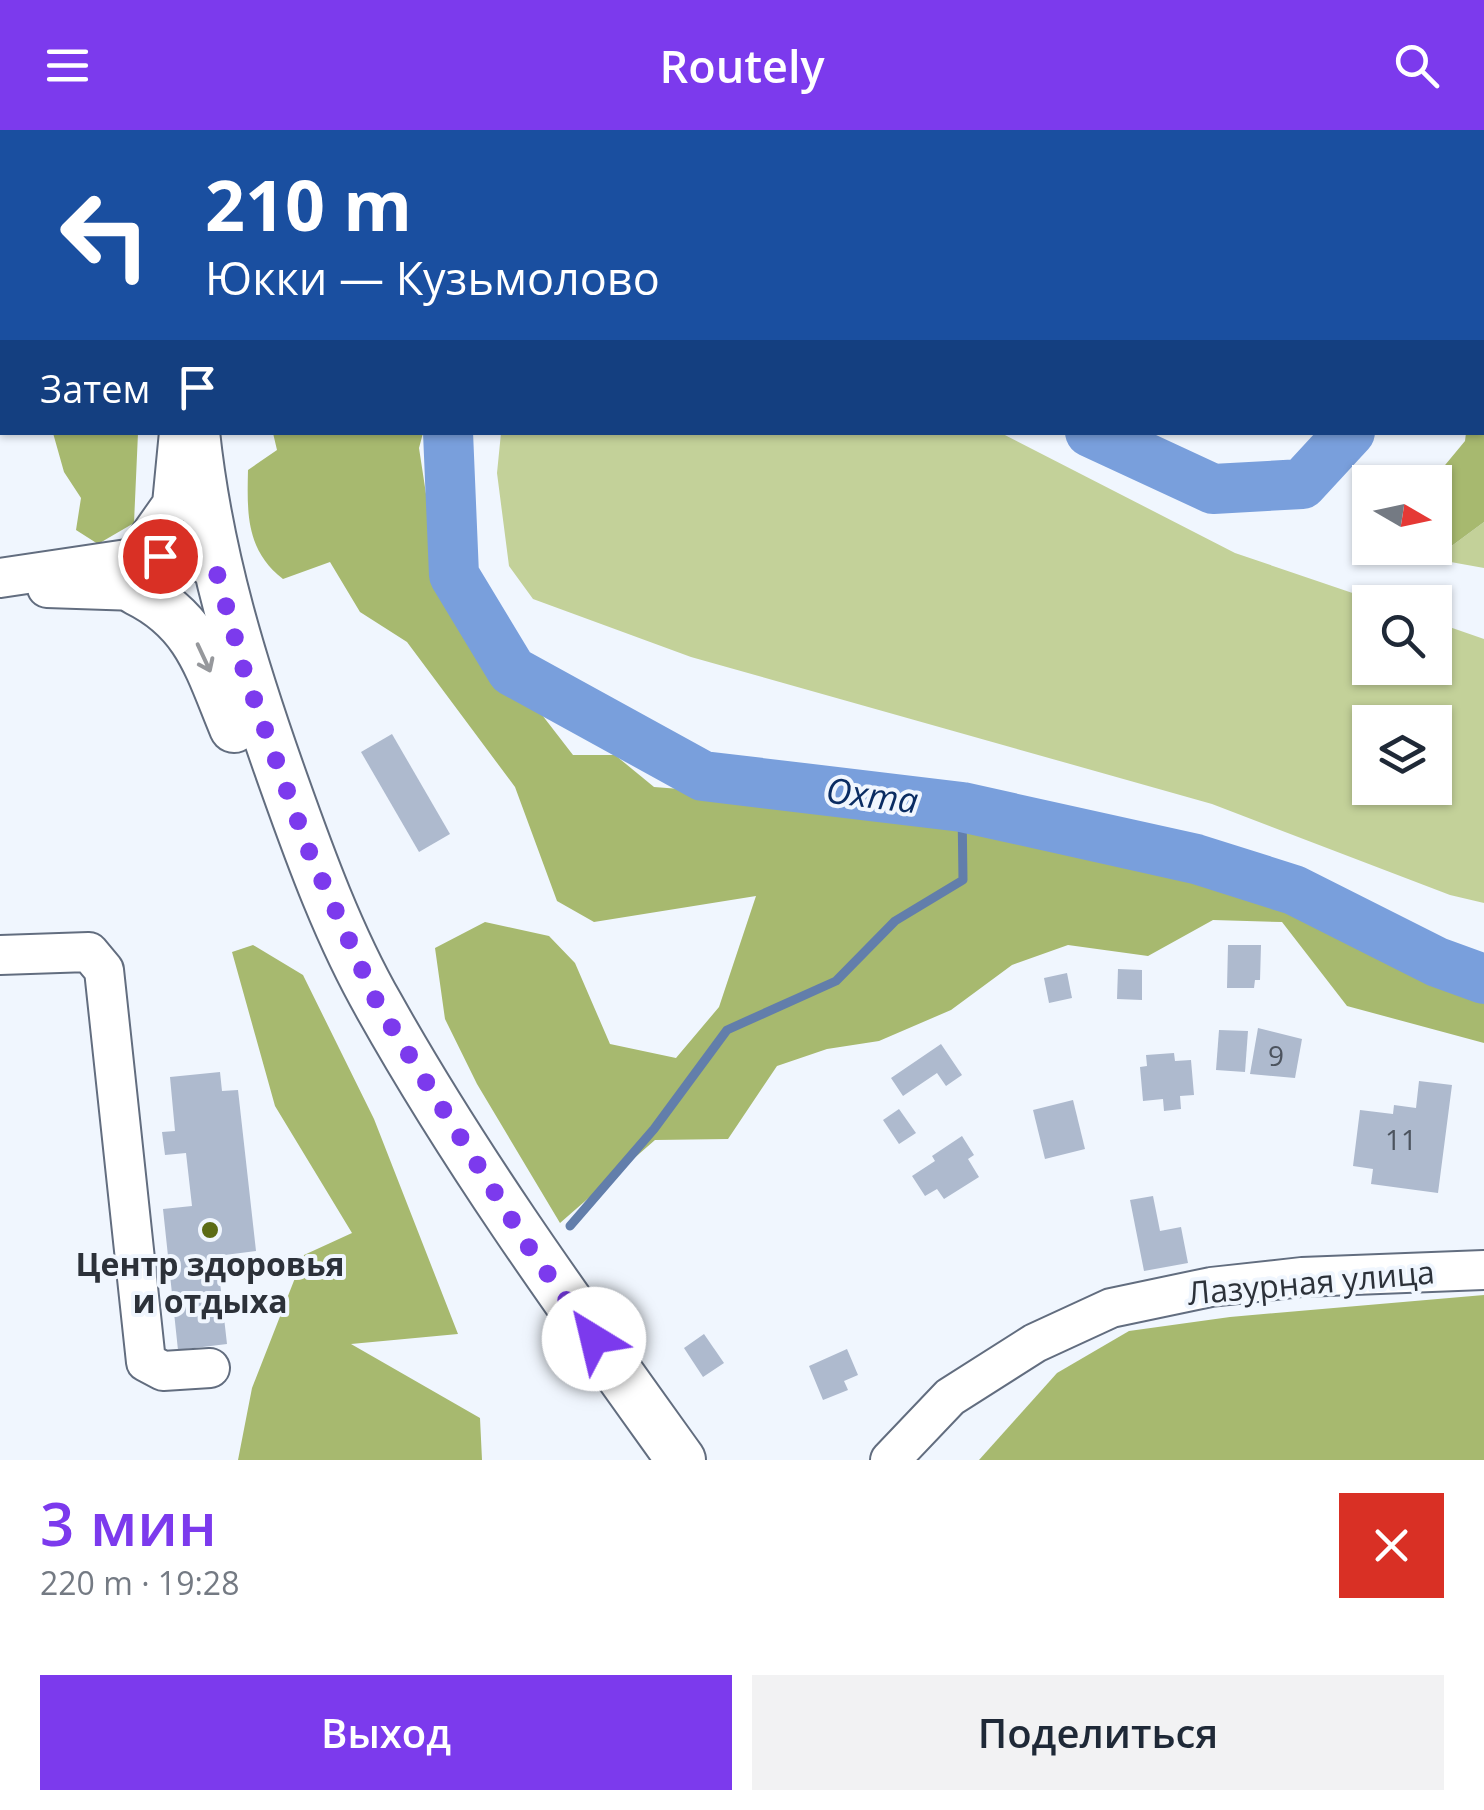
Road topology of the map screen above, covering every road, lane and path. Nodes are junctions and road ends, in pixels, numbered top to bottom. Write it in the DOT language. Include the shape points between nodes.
graph roads {
  1 [pos="178,435"];
  2 [pos="195,435"];
  3 [pos="216,570"];
  4 [pos="135,575"];
  5 [pos="0,582"];
  6 [pos="308,849"];
  7 [pos="0,955"];
  8 [pos="1484,1270"];
  9 [pos="210,1368"];
  10 [pos="681,1460"];
  11 [pos="890,1460"];
  1 -- 4 [label="street" via="172,504"];
  2 -- 3 [label="main road"];
  3 -- 4 [label="main road" via="190,592"];
  3 -- 6 [label="main road" via="245,674"];
  4 -- 5 [label="street"];
  4 -- 6 [label="main road, one-way" via="192,634 262,794"];
  6 -- 10 [label="main road" via="378,1005 530,1249"];
  7 -- 9 [label="street" via="89,952 104,970 146,1362 163,1371"];
  8 -- 11 [label="street, Лазурная улица" via="1302,1276 1111,1308 1034,1343 950,1397"];
}
